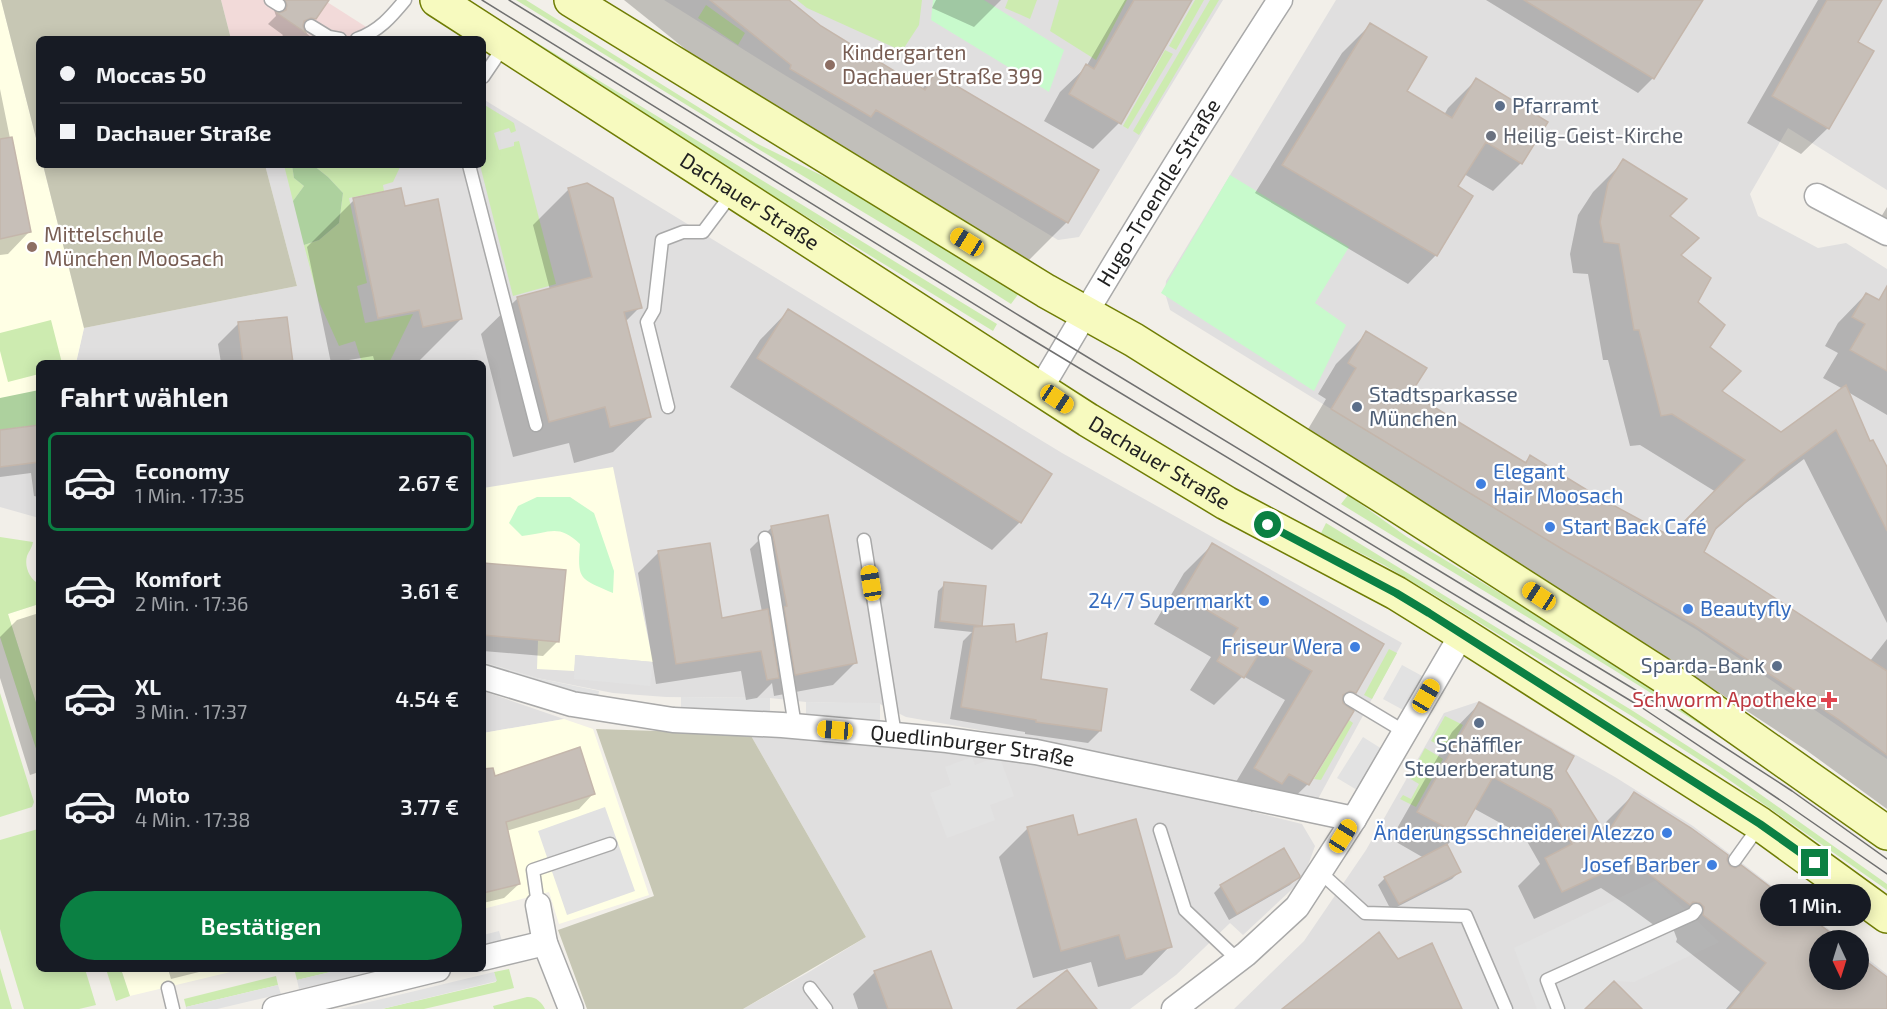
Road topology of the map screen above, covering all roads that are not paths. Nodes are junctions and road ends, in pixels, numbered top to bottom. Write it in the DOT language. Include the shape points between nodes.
graph roads {
  1 [pos="405,0"];
  2 [pos="437,0"];
  3 [pos="571,0"];
  4 [pos="1280,0"];
  5 [pos="311,26"];
  6 [pos="327,36"];
  7 [pos="365,36"];
  8 [pos="505,44"];
  9 [pos="486,72"];
  10 [pos="470,168"];
  11 [pos="733,191"];
  12 [pos="1817,196"];
  13 [pos="1887,233"];
  14 [pos="1085,312"];
  15 [pos="1041,388"];
  16 [pos="668,407"];
  17 [pos="536,425"];
  18 [pos="765,538"];
  19 [pos="864,540"];
  20 [pos="1462,634"];
  21 [pos="486,678"];
  22 [pos="1350,699"];
  23 [pos="795,726"];
  24 [pos="1405,732"];
  25 [pos="895,735"];
  26 [pos="1354,819"];
  27 [pos="1760,824"];
  28 [pos="1160,830"];
  29 [pos="1887,833"];
  30 [pos="610,844"];
  31 [pos="1735,860"];
  32 [pos="1320,872"];
  33 [pos="538,905"];
  34 [pos="1696,910"];
  35 [pos="1887,916"];
  36 [pos="545,943"];
  37 [pos="486,957"];
  38 [pos="1238,960"];
  39 [pos="426,972"];
  40 [pos="168,988"];
  41 [pos="810,988"];
  42 [pos="173,1009"];
  43 [pos="274,1009"];
  44 [pos="571,1009"];
  45 [pos="826,1009"];
  46 [pos="1174,1009"];
  47 [pos="1506,1009"];
  48 [pos="1558,1009"];
  1 -- 7 [label="lane" via="386,23"];
  2 -- 8 [label="main road, Dachauer Straße"];
  3 -- 14 [label="main road"];
  4 -- 14 [label="street, Hugo-Troendle-Straße"];
  5 -- 6 [label="lane"];
  8 -- 9 [label="lane"];
  8 -- 11 [label="main road, Dachauer Straße"];
  10 -- 17 [label="lane"];
  11 -- 15 [label="main road, Dachauer Straße"];
  11 -- 16 [label="lane" via="703,232 683,232 662,240 654,310 647,322"];
  12 -- 13 [label="street"];
  14 -- 15 [label="street, Hugo-Troendle-Straße"];
  14 -- 29 [label="main road" via="1164,358 1671,681"];
  15 -- 20 [label="main road, Dachauer Straße" via="1226,503 1396,593"];
  18 -- 23 [label="lane"];
  19 -- 25 [label="lane"];
  20 -- 24 [label="street"];
  20 -- 27 [label="main road, Dachauer Straße"];
  21 -- 23 [label="street, Quedlinburger Straße" via="572,704 673,720"];
  22 -- 24 [label="lane"];
  23 -- 25 [label="street, Quedlinburger Straße"];
  24 -- 26 [label="street"];
  25 -- 26 [label="street, Quedlinburger Straße" via="1036,752"];
  26 -- 32 [label="street"];
  27 -- 31 [label="lane"];
  27 -- 35 [label="main road, Dachauer Straße"];
  28 -- 38 [label="lane" via="1185,910"];
  30 -- 33 [label="lane" via="533,870"];
  32 -- 38 [label="street" via="1297,907"];
  32 -- 47 [label="lane" via="1365,913 1466,916"];
  33 -- 36 [label="street"];
  34 -- 48 [label="lane" via="1547,980"];
  36 -- 37 [label="street"];
  36 -- 44 [label="street"];
  38 -- 46 [label="street"];
  39 -- 43 [label="street"];
  40 -- 42 [label="lane"];
  41 -- 45 [label="lane"];
}
